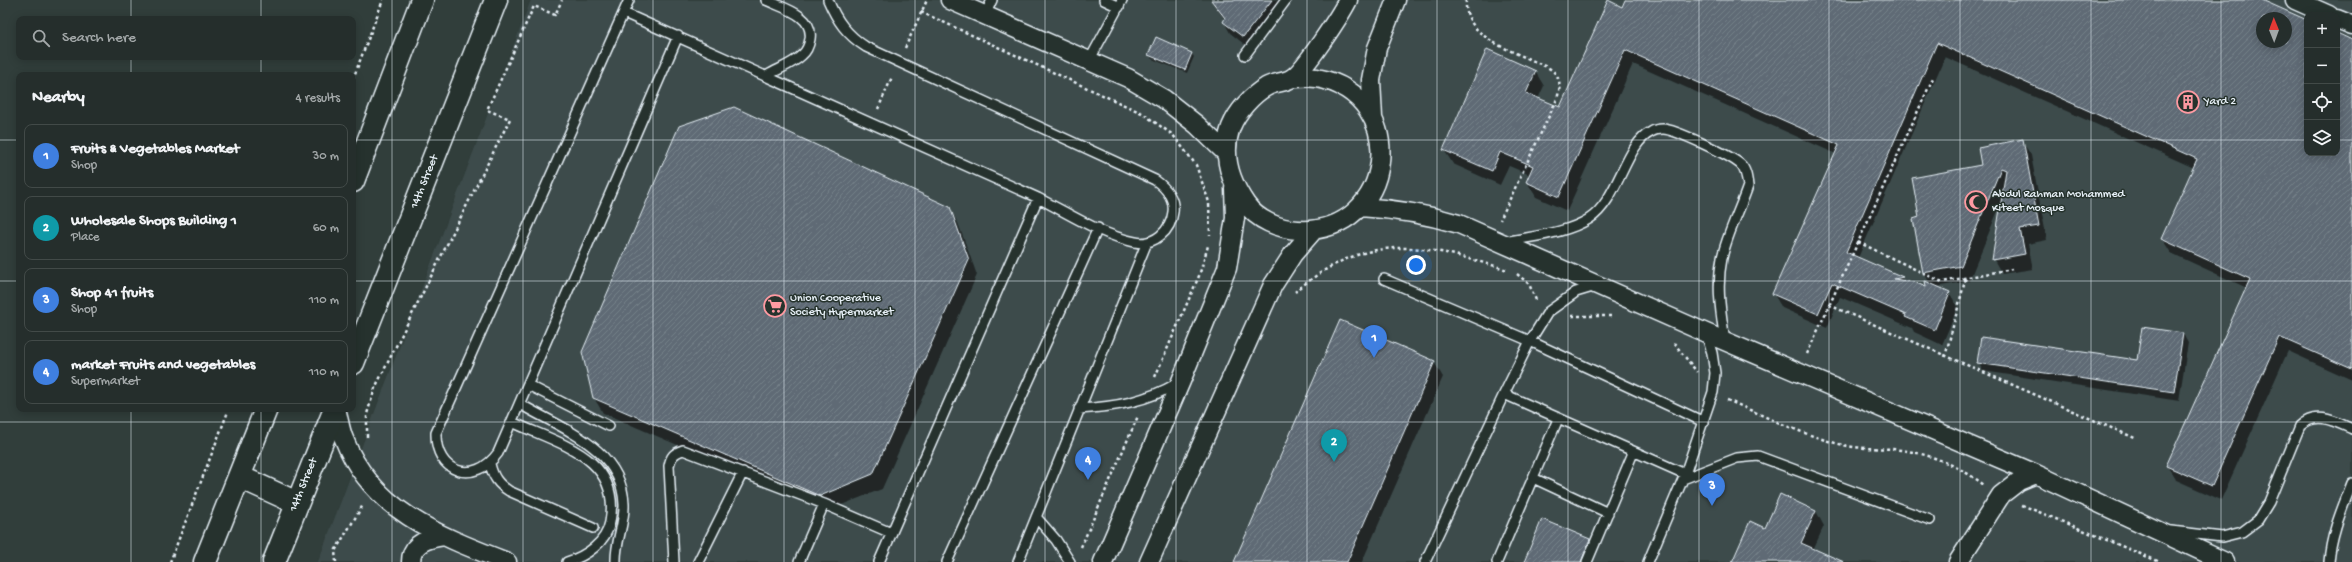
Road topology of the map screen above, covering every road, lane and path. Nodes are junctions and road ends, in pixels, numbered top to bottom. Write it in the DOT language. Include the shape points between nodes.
graph roads {
  1 [pos="383,0"];
  2 [pos="422,0"];
  3 [pos="496,0"];
  4 [pos="512,0"];
  5 [pos="562,0"];
  6 [pos="629,0"];
  7 [pos="766,0"];
  8 [pos="828,0"];
  9 [pos="950,0"];
  10 [pos="1104,0"];
  11 [pos="1286,0"];
  12 [pos="1348,0"];
  13 [pos="1396,0"];
  14 [pos="1466,0"];
  15 [pos="2295,0"];
  16 [pos="1120,3"];
  17 [pos="988,8"];
  18 [pos="2322,12"];
  19 [pos="624,13"];
  20 [pos="2340,20"];
  21 [pos="487,24"];
  22 [pos="2352,25"];
  23 [pos="678,36"];
  24 [pos="1245,55"];
  25 [pos="1089,61"];
  26 [pos="356,72"];
  27 [pos="768,75"];
  28 [pos="1293,78"];
  29 [pos="1933,78"];
  30 [pos="1373,118"];
  31 [pos="1227,154"];
  32 [pos="356,173"];
  33 [pos="1234,188"];
  34 [pos="1038,198"];
  35 [pos="1360,207"];
  36 [pos="1098,228"];
  37 [pos="1313,231"];
  38 [pos="1497,240"];
  39 [pos="1147,242"];
  40 [pos="1858,242"];
  41 [pos="2012,269"];
  42 [pos="1966,277"];
  43 [pos="1384,279"];
  44 [pos="1597,285"];
  45 [pos="1829,306"];
  46 [pos="1706,333"];
  47 [pos="1530,341"];
  48 [pos="1725,341"];
  49 [pos="356,355"];
  50 [pos="1945,357"];
  51 [pos="1799,372"];
  52 [pos="1181,381"];
  53 [pos="528,385"];
  54 [pos="1504,394"];
  55 [pos="520,404"];
  56 [pos="1079,409"];
  57 [pos="228,412"];
  58 [pos="265,412"];
  59 [pos="335,412"];
  60 [pos="337,412"];
  61 [pos="1558,420"];
  62 [pos="512,422"];
  63 [pos="1704,422"];
  64 [pos="609,426"];
  65 [pos="2352,429"];
  66 [pos="2137,439"];
  67 [pos="368,441"];
  68 [pos="1634,453"];
  69 [pos="490,464"];
  70 [pos="743,472"];
  71 [pos="2036,474"];
  72 [pos="1684,476"];
  73 [pos="240,477"];
  74 [pos="1533,478"];
  75 [pos="2352,483"];
  76 [pos="377,492"];
  77 [pos="297,503"];
  78 [pos="824,504"];
  79 [pos="1608,513"];
  80 [pos="1036,517"];
  81 [pos="1930,520"];
  82 [pos="593,528"];
  83 [pos="2156,530"];
  84 [pos="891,533"];
  85 [pos="444,536"];
  86 [pos="170,562"];
  87 [pos="205,562"];
  88 [pos="274,562"];
  89 [pos="336,562"];
  90 [pos="411,562"];
  91 [pos="507,562"];
  92 [pos="567,562"];
  93 [pos="616,562"];
  94 [pos="674,562"];
  95 [pos="698,562"];
  96 [pos="799,562"];
  97 [pos="879,562"];
  98 [pos="947,562"];
  99 [pos="1018,562"];
  100 [pos="1070,562"];
  101 [pos="1103,562"];
  102 [pos="1149,562"];
  103 [pos="1425,562"];
  104 [pos="1497,562"];
  105 [pos="1587,562"];
  106 [pos="1648,562"];
  107 [pos="1958,562"];
  108 [pos="2225,562"];
  109 [pos="2329,562"];
  1 -- 26 [label="path"];
  2 -- 32 [label="main road"];
  3 -- 21 [label="main road, 14th Street"];
  4 -- 21 [label="main road"];
  5 -- 67 [label="path" via="555,15 534,6 487,110 510,119 375,388 367,414"];
  6 -- 19 [label="lane"];
  7 -- 27 [label="lane" via="802,16 811,35 809,46 803,55"];
  8 -- 39 [label="lane" via="840,25 852,38 866,47 1155,180 1164,187 1172,202 1172,219 1167,230 1158,238"];
  9 -- 17 [label="street"];
  10 -- 16 [label="lane"];
  11 -- 24 [label="lane"];
  12 -- 28 [label="street" via="1332,28"];
  13 -- 30 [label="street" via="1377,48 1371,80"];
  14 -- 38 [label="path" via="1470,21 1476,30 1549,69 1558,77 1560,87"];
  15 -- 18 [label="street"];
  16 -- 25 [label="lane"];
  17 -- 25 [label="street"];
  19 -- 23 [label="lane"];
  19 -- 69 [label="lane" via="436,433 436,446 441,458 452,468 464,472 478,471"];
  20 -- 22 [label="street"];
  21 -- 49 [label="main road, 14th Street"];
  23 -- 27 [label="lane"];
  23 -- 53 [label="lane"];
  25 -- 31 [label="street" via="1128,78 1164,99 1197,125"];
  27 -- 34 [label="lane"];
  28 -- 30 [label="street" via="1316,78 1339,85 1358,99"];
  28 -- 31 [label="street" via="1267,86 1246,104 1231,127"];
  29 -- 40 [label="path"];
  30 -- 35 [label="street" via="1381,140 1381,164 1374,188"];
  31 -- 33 [label="street"];
  33 -- 37 [label="street" via="1248,207 1266,222 1289,230"];
  33 -- 52 [label="street" via="1235,218 1227,268"];
  34 -- 36 [label="lane"];
  34 -- 84 [label="lane"];
  35 -- 37 [label="street" via="1338,223"];
  35 -- 38 [label="street" via="1427,214"];
  36 -- 39 [label="lane" via="1136,242"];
  36 -- 98 [label="lane"];
  37 -- 102 [label="street" via="1293,254 1273,285"];
  38 -- 44 [label="street"];
  38 -- 48 [label="lane" via="1574,227 1590,219 1602,207 1642,137 1652,131 1663,129 1674,132 1732,158 1741,165 1747,175 1748,186 1722,257 1719,277 1719,300"];
  39 -- 56 [label="lane"];
  40 -- 42 [label="path" via="1942,282"];
  40 -- 45 [label="path"];
  41 -- 42 [label="path"];
  42 -- 50 [label="path"];
  43 -- 47 [label="lane"];
  44 -- 46 [label="street"];
  44 -- 47 [label="lane" via="1576,292 1557,304 1548,312"];
  45 -- 50 [label="path"];
  45 -- 51 [label="path"];
  46 -- 48 [label="street"];
  46 -- 63 [label="lane" via="1712,353 1714,392"];
  47 -- 54 [label="lane"];
  47 -- 63 [label="lane"];
  48 -- 51 [label="street"];
  50 -- 66 [label="path"];
  51 -- 71 [label="street"];
  52 -- 56 [label="lane" via="1145,399 1113,407"];
  52 -- 101 [label="street"];
  53 -- 55 [label="lane"];
  53 -- 64 [label="lane"];
  54 -- 61 [label="lane"];
  54 -- 103 [label="lane"];
  55 -- 62 [label="lane"];
  55 -- 93 [label="lane" via="603,453 615,469 622,487 624,506"];
  56 -- 80 [label="lane"];
  57 -- 86 [label="path"];
  58 -- 73 [label="main road"];
  59 -- 77 [label="main road, 14th Street"];
  60 -- 76 [label="street" via="343,438 357,466"];
  61 -- 68 [label="lane"];
  61 -- 74 [label="lane"];
  62 -- 69 [label="lane"];
  62 -- 92 [label="lane" via="582,454 598,467 609,485 613,506 609,526 598,544 582,557"];
  63 -- 72 [label="lane"];
  65 -- 83 [label="lane" via="2324,418 2306,420 2300,426 2269,502 2258,520 2242,532 2222,537"];
  68 -- 72 [label="lane"];
  68 -- 79 [label="lane"];
  69 -- 82 [label="lane" via="492,475 499,485 509,492"];
  70 -- 78 [label="lane"];
  70 -- 94 [label="lane" via="691,451 675,452 670,458"];
  70 -- 95 [label="lane"];
  71 -- 83 [label="street"];
  71 -- 107 [label="street" via="2001,495"];
  72 -- 81 [label="lane" via="1737,458 1758,456"];
  72 -- 106 [label="lane"];
  73 -- 77 [label="main road"];
  73 -- 87 [label="main road"];
  74 -- 79 [label="lane"];
  74 -- 104 [label="lane"];
  75 -- 109 [label="lane" via="2335,529"];
  76 -- 85 [label="street" via="398,510"];
  76 -- 89 [label="path" via="364,504 335,551"];
  77 -- 88 [label="main road, 14th Street"];
  78 -- 84 [label="lane"];
  78 -- 96 [label="lane"];
  79 -- 105 [label="lane"];
  80 -- 99 [label="lane"];
  80 -- 100 [label="lane" via="1056,540"];
  83 -- 108 [label="street"];
  84 -- 97 [label="lane"];
  85 -- 90 [label="street" via="422,541 414,549"];
  85 -- 91 [label="street"];
}
